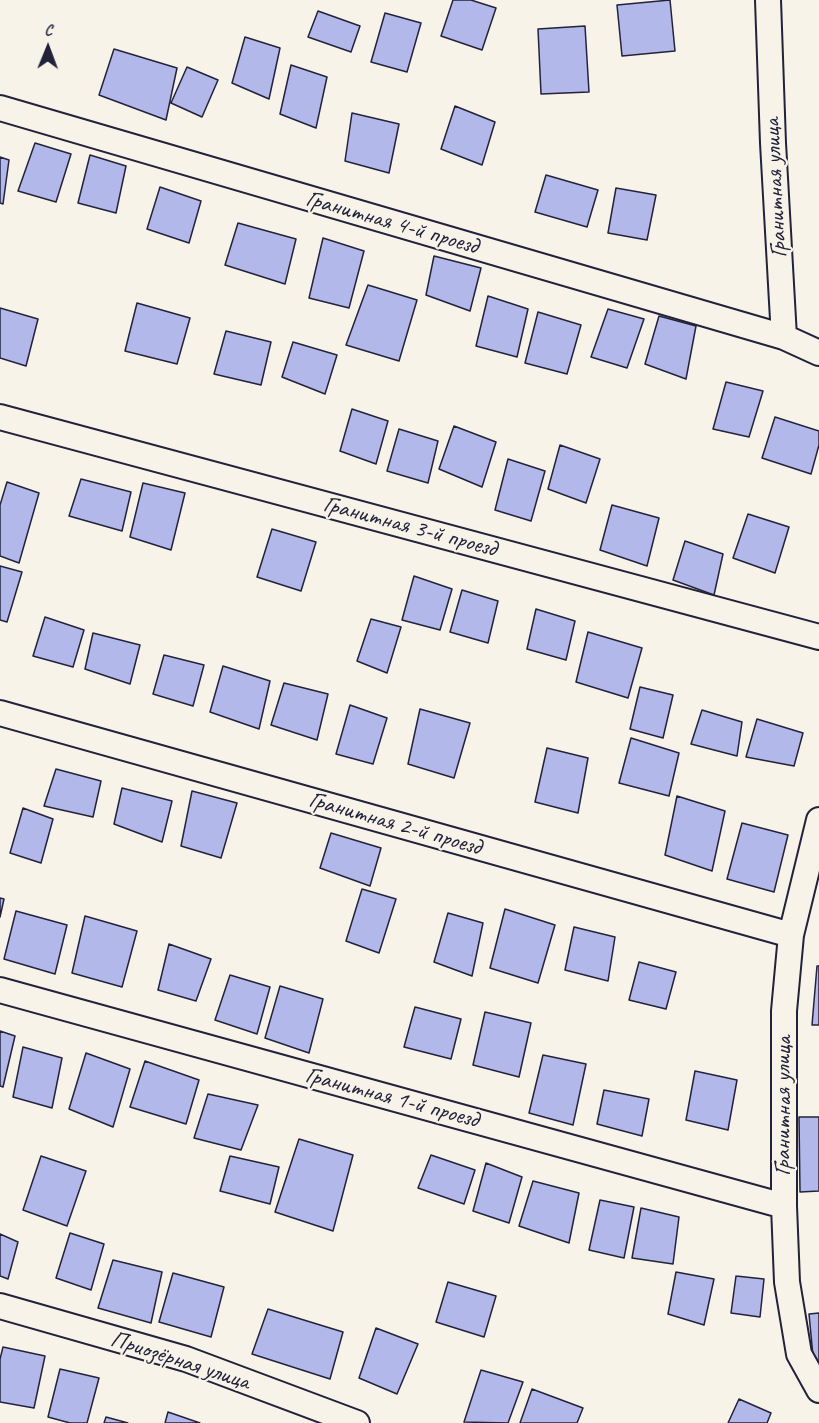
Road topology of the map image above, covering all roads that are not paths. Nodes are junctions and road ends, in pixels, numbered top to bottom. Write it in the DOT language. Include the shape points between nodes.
graph roads {
  1 [pos="768,0"];
  2 [pos="0,108"];
  3 [pos="784,337"];
  4 [pos="819,353"];
  5 [pos="0,417"];
  6 [pos="819,637"];
  7 [pos="0,713"];
  8 [pos="819,820"];
  9 [pos="791,935"];
  10 [pos="0,990"];
  11 [pos="784,1206"];
  12 [pos="0,1305"];
  13 [pos="819,1390"];
  14 [pos="357,1423"];
  1 -- 3 [label="street, Гранитная улица"];
  2 -- 3 [label="street, Гранитная 4-й проезд"];
  3 -- 4 [label="street"];
  5 -- 6 [label="street, Гранитная 3-й проезд"];
  7 -- 9 [label="street, Гранитная 2-й проезд"];
  8 -- 9 [label="street, Гранитная улица"];
  9 -- 11 [label="street, Гранитная улица" via="784,1011"];
  10 -- 11 [label="street, Гранитная 1-й проезд"];
  11 -- 13 [label="street, Гранитная улица" via="787,1281 799,1354"];
  12 -- 14 [label="street, Приозёрная улица" via="186,1359"];
}
